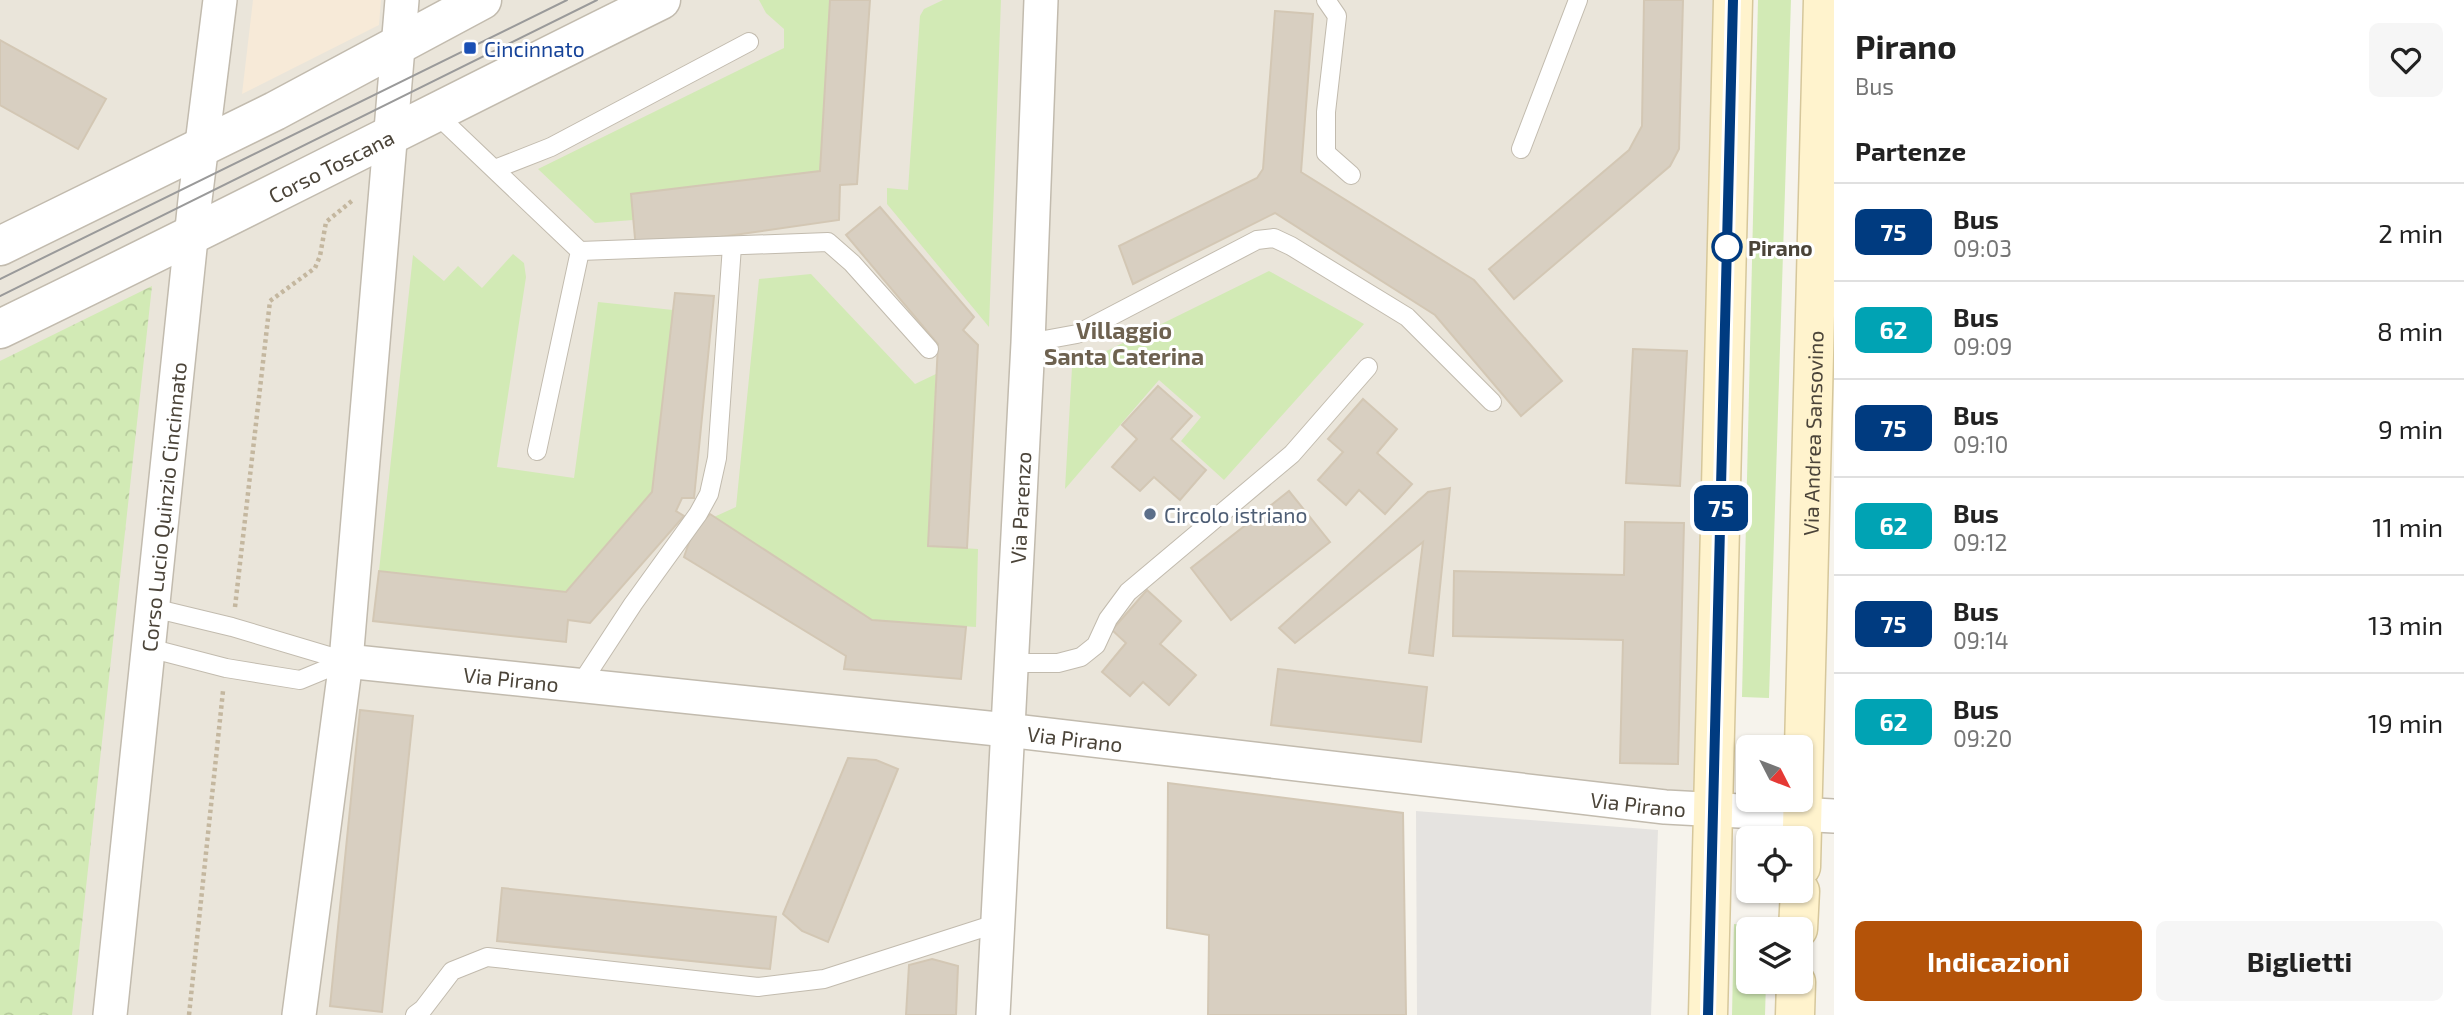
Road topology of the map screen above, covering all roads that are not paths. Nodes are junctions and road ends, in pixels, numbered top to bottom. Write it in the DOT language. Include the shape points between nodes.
graph roads {
  1 [pos="220,0"];
  2 [pos="402,0"];
  3 [pos="482,0"];
  4 [pos="661,0"];
  5 [pos="1041,0"];
  6 [pos="1326,0"];
  7 [pos="1578,0"];
  8 [pos="1733,0"];
  9 [pos="1824,0"];
  10 [pos="749,42"];
  11 [pos="397,46"];
  12 [pos="435,113"];
  13 [pos="391,136"];
  14 [pos="202,146"];
  15 [pos="1521,149"];
  16 [pos="495,169"];
  17 [pos="1351,175"];
  18 [pos="192,236"];
  19 [pos="0,246"];
  20 [pos="732,246"];
  21 [pos="580,251"];
  22 [pos="0,329"];
  23 [pos="1028,343"];
  24 [pos="929,349"];
  25 [pos="1368,367"];
  26 [pos="1492,402"];
  27 [pos="537,451"];
  28 [pos="153,608"];
  29 [pos="149,648"];
  30 [pos="346,661"];
  31 [pos="1011,663"];
  32 [pos="580,685"];
  33 [pos="1007,730"];
  34 [pos="1714,811"];
  35 [pos="1819,815"];
  36 [pos="1813,832"];
  37 [pos="998,923"];
  38 [pos="1796,994"];
  39 [pos="110,1015"];
  40 [pos="299,1015"];
  41 [pos="415,1015"];
  42 [pos="993,1015"];
  43 [pos="1708,1015"];
  44 [pos="1795,1015"];
  1 -- 14 [label="street, Corso Lucio Quinzio Cincinnato"];
  2 -- 11 [label="street"];
  3 -- 11 [label="street"];
  4 -- 12 [label="street, Corso Toscana"];
  5 -- 23 [label="street, Via Parenzo"];
  6 -- 17 [label="lane" via="1337,16 1326,153"];
  7 -- 15 [label="lane"];
  8 -- 34 [label="main road"];
  9 -- 35 [label="main road, Via Andrea Sansovino"];
  10 -- 16 [label="lane" via="551,148"];
  11 -- 13 [label="street"];
  11 -- 14 [label="street"];
  12 -- 13 [label="street, Corso Toscana"];
  12 -- 16 [label="lane"];
  13 -- 18 [label="street, Corso Toscana"];
  13 -- 30 [label="street"];
  14 -- 18 [label="street, Corso Lucio Quinzio Cincinnato"];
  14 -- 19 [label="street"];
  16 -- 21 [label="lane"];
  18 -- 22 [label="street, Corso Toscana"];
  18 -- 28 [label="street, Corso Lucio Quinzio Cincinnato"];
  20 -- 21 [label="lane"];
  20 -- 24 [label="lane" via="828,242"];
  20 -- 32 [label="lane" via="717,458 709,494"];
  21 -- 27 [label="lane"];
  23 -- 26 [label="lane" via="1077,334 1257,240 1274,237 1407,317"];
  23 -- 31 [label="street, Via Parenzo"];
  25 -- 31 [label="lane" via="1292,454 1128,592 1096,645 1081,657 1058,663"];
  28 -- 29 [label="street, Corso Lucio Quinzio Cincinnato"];
  28 -- 30 [label="lane"];
  29 -- 30 [label="lane" via="226,668 300,680"];
  29 -- 39 [label="street, Corso Lucio Quinzio Cincinnato"];
  30 -- 32 [label="street, Via Pirano"];
  30 -- 40 [label="street"];
  31 -- 33 [label="street, Via Parenzo"];
  32 -- 33 [label="street, Via Pirano"];
  33 -- 34 [label="street, Via Pirano"];
  33 -- 37 [label="street, Via Parenzo"];
  34 -- 35 [label="street, Via Pirano"];
  34 -- 43 [label="main road"];
  35 -- 36 [label="main road, Via Andrea Sansovino"];
  37 -- 41 [label="lane" via="824,979 758,987 487,957 453,971"];
  37 -- 42 [label="street, Via Parenzo"];
  38 -- 44 [label="main road"];
}
